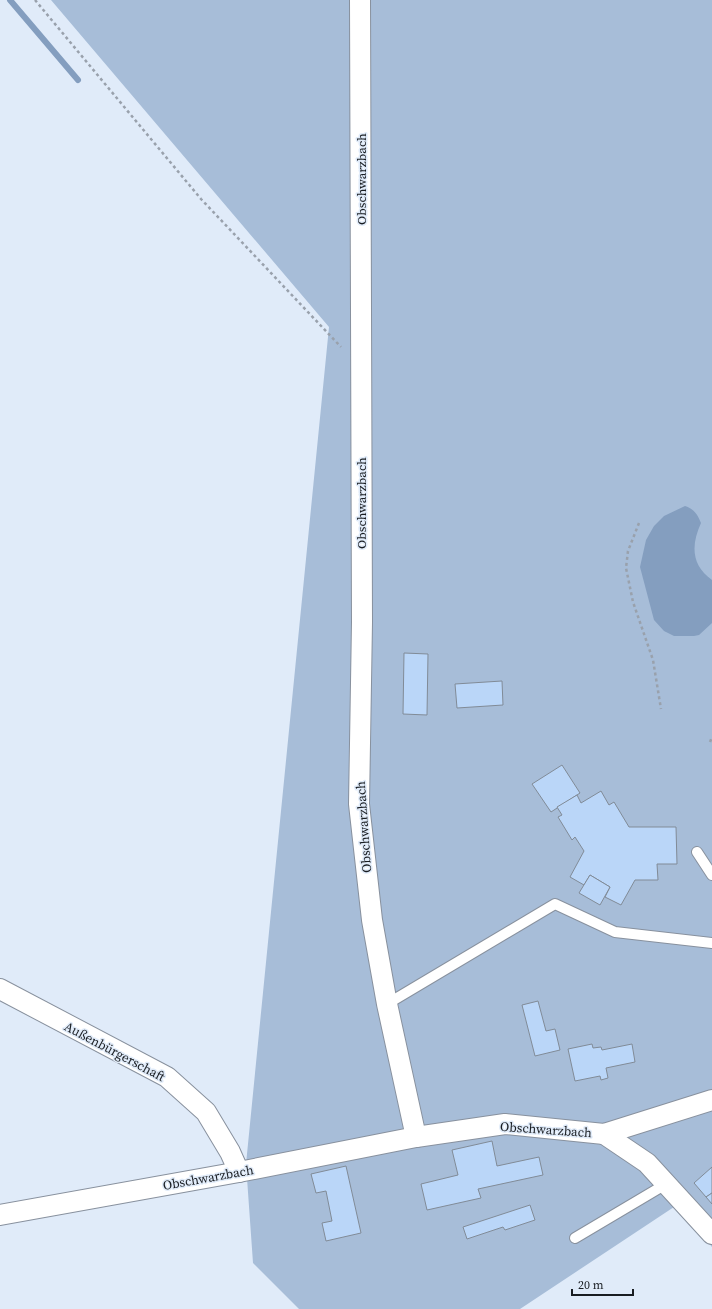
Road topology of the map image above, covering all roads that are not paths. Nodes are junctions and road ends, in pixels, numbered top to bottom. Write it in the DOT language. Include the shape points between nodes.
graph roads {
  1 [pos="360,0"];
  2 [pos="696,852"];
  3 [pos="712,875"];
  4 [pos="712,943"];
  5 [pos="0,989"];
  6 [pos="387,1004"];
  7 [pos="712,1100"];
  8 [pos="604,1134"];
  9 [pos="416,1137"];
  10 [pos="239,1172"];
  11 [pos="666,1184"];
  12 [pos="0,1215"];
  13 [pos="712,1234"];
  14 [pos="575,1238"];
  1 -- 6 [label="street, Obschwarzbach" via="362,622 359,804 367,890"];
  2 -- 3 [label="lane"];
  4 -- 6 [label="lane" via="615,932 555,904"];
  5 -- 10 [label="street, Außenbürgerschaft" via="166,1077 206,1112"];
  6 -- 9 [label="street, Obschwarzbach"];
  7 -- 8 [label="street, Obschwarzbach"];
  8 -- 9 [label="street, Obschwarzbach" via="505,1124"];
  8 -- 11 [label="street, Obschwarzbach" via="647,1163"];
  9 -- 10 [label="street, Obschwarzbach"];
  10 -- 12 [label="street, Obschwarzbach"];
  11 -- 13 [label="street, Obschwarzbach"];
  11 -- 14 [label="lane"];
}
